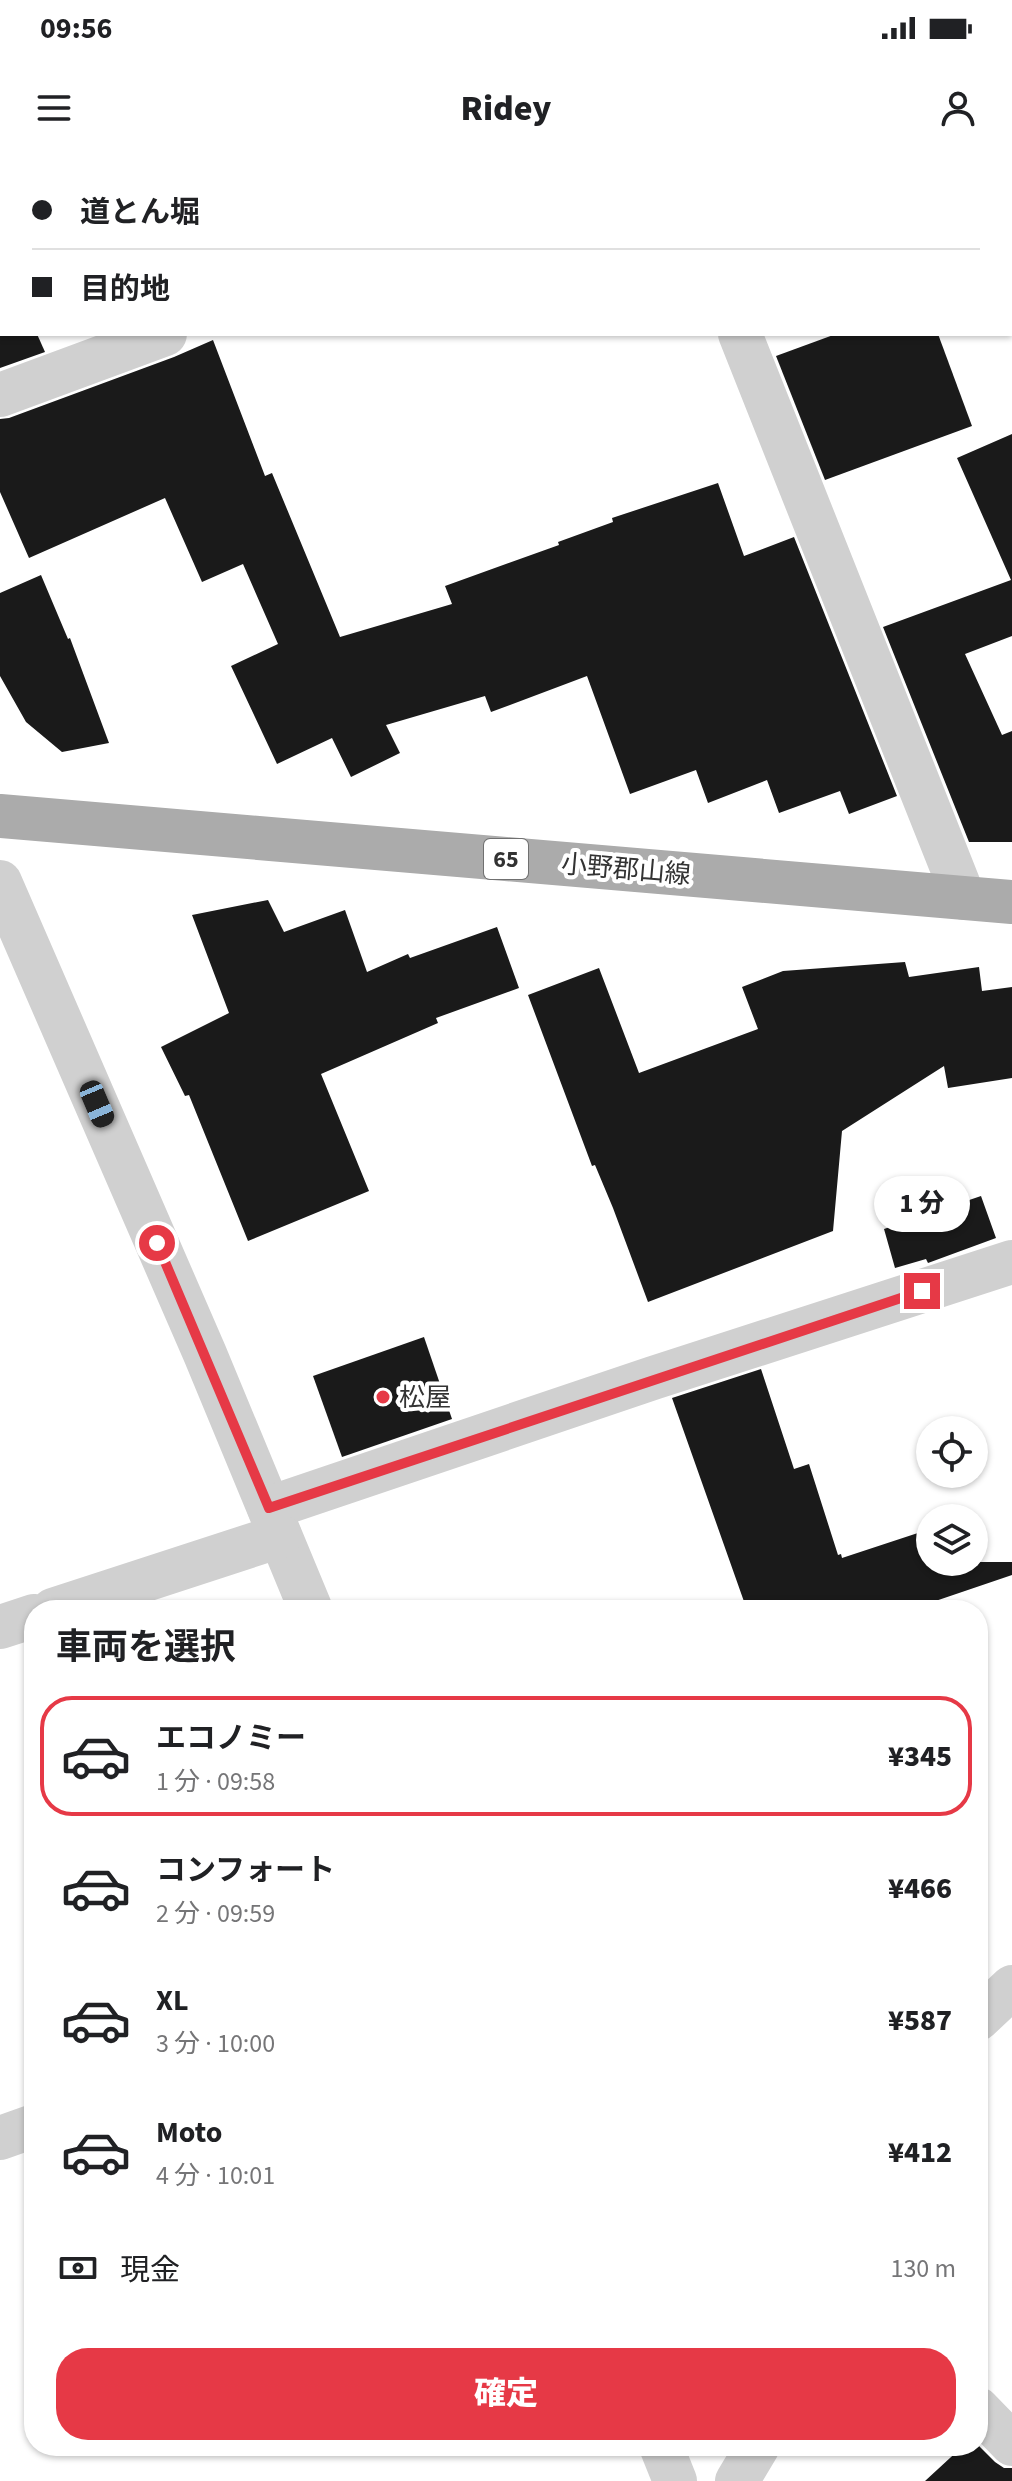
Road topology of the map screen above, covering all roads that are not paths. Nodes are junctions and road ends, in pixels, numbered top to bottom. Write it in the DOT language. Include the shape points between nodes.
graph roads {
  1 [pos="160,336"];
  2 [pos="741,336"];
  3 [pos="0,395"];
  4 [pos="0,816"];
  5 [pos="0,882"];
  6 [pos="964,898"];
  7 [pos="1012,902"];
  8 [pos="1012,1262"];
  9 [pos="274,1522"];
  10 [pos="78,1600"];
  11 [pos="307,1600"];
  12 [pos="24,1619"];
  13 [pos="0,1627"];
  14 [pos="1012,1987"];
  15 [pos="988,2010"];
  16 [pos="24,2130"];
  17 [pos="0,2138"];
  18 [pos="988,2419"];
  19 [pos="1012,2444"];
  20 [pos="665,2456"];
  21 [pos="752,2456"];
  22 [pos="675,2481"];
  23 [pos="737,2481"];
  1 -- 3 [label="street"];
  2 -- 6 [label="street"];
  4 -- 6 [label="main road, 小野郡山線 / 65"];
  5 -- 9 [label="street"];
  6 -- 7 [label="main road, 小野郡山線 / 65"];
  8 -- 9 [label="street" via="638,1383"];
  9 -- 10 [label="street"];
  9 -- 11 [label="street"];
  12 -- 13 [label="street"];
  14 -- 15 [label="street"];
  16 -- 17 [label="street"];
  18 -- 19 [label="street"];
  20 -- 22 [label="street"];
  21 -- 23 [label="street"];
}
